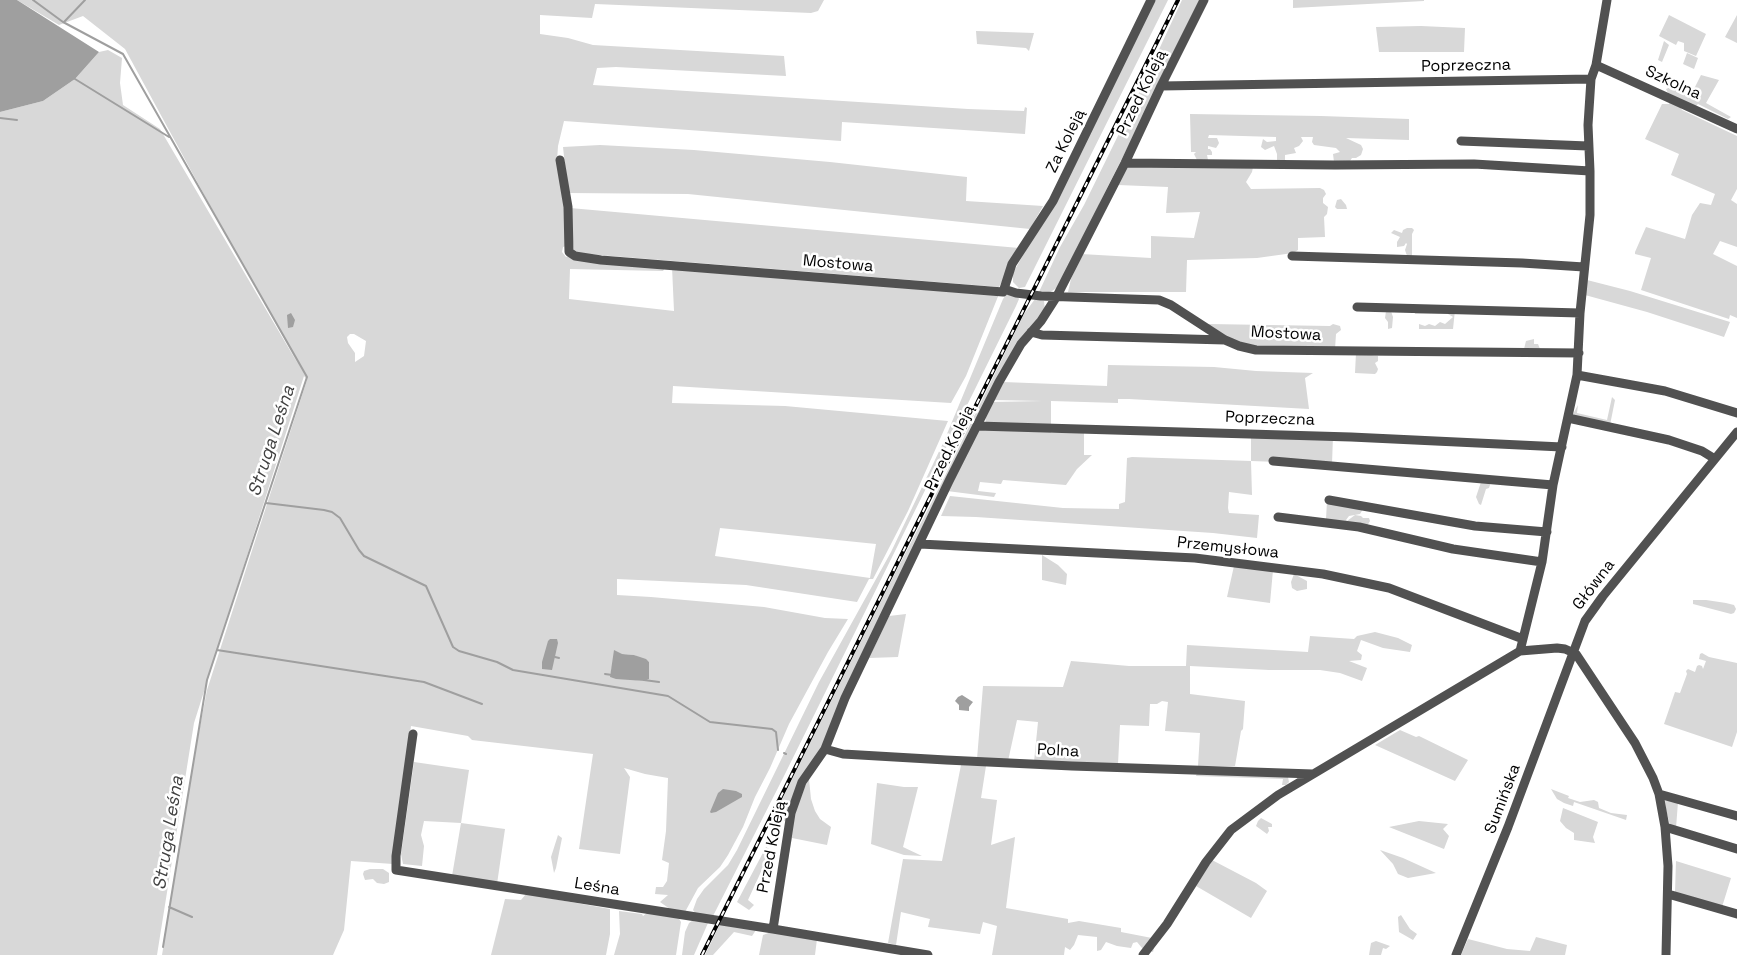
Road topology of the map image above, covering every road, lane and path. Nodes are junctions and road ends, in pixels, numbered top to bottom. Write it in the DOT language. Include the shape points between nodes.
graph roads {
  1 [pos="1151,0"];
  2 [pos="1204,0"];
  3 [pos="1607,0"];
  4 [pos="1596,65"];
  5 [pos="1592,79"];
  6 [pos="1161,86"];
  7 [pos="1737,129"];
  8 [pos="1461,141"];
  9 [pos="1588,146"];
  10 [pos="560,160"];
  11 [pos="1125,163"];
  12 [pos="1590,170"];
  13 [pos="1292,256"];
  14 [pos="1584,267"];
  15 [pos="1004,291"];
  16 [pos="1057,296"];
  17 [pos="1357,307"];
  18 [pos="1580,313"];
  19 [pos="1031,332"];
  20 [pos="1225,340"];
  21 [pos="1579,353"];
  22 [pos="1577,375"];
  23 [pos="1737,413"];
  24 [pos="1568,418"];
  25 [pos="977,426"];
  26 [pos="1737,432"];
  27 [pos="1562,447"];
  28 [pos="1715,458"];
  29 [pos="1273,461"];
  30 [pos="1554,486"];
  31 [pos="1329,500"];
  32 [pos="1278,517"];
  33 [pos="1547,532"];
  34 [pos="920,544"];
  35 [pos="1542,562"];
  36 [pos="1523,640"];
  37 [pos="1520,651"];
  38 [pos="1573,652"];
  39 [pos="413,734"];
  40 [pos="825,749"];
  41 [pos="1290,774"];
  42 [pos="1313,774"];
  43 [pos="1294,786"];
  44 [pos="1659,794"];
  45 [pos="1737,816"];
  46 [pos="1665,827"];
  47 [pos="1737,849"];
  48 [pos="1668,894"];
  49 [pos="1737,914"];
  50 [pos="774,929"];
  51 [pos="928,955"];
  52 [pos="1143,955"];
  53 [pos="1456,955"];
  54 [pos="1666,955"];
  1 -- 15 [label="street, Za Koleją" via="1040,224 1012,264"];
  2 -- 6 [label="street, Przed Koleją"];
  3 -- 4 [label="street"];
  4 -- 5 [label="street"];
  4 -- 7 [label="street, Szkolna"];
  5 -- 6 [label="street, Poprzeczna"];
  5 -- 9 [label="street"];
  6 -- 11 [label="street, Przed Koleją"];
  8 -- 9 [label="street"];
  9 -- 12 [label="street"];
  10 -- 15 [label="street, Mostowa" via="568,207 569,252 575,256"];
  11 -- 12 [label="street" via="1474,164"];
  11 -- 16 [label="street, Przed Koleją"];
  12 -- 14 [label="street" via="1590,215"];
  13 -- 14 [label="street"];
  14 -- 18 [label="street"];
  15 -- 16 [label="street, Mostowa"];
  16 -- 19 [label="street, Przed Koleją"];
  16 -- 20 [label="street, Mostowa" via="1160,300"];
  17 -- 18 [label="street"];
  18 -- 21 [label="street"];
  19 -- 20 [label="street"];
  19 -- 25 [label="street, Przed Koleją" via="1014,356"];
  20 -- 21 [label="street, Mostowa" via="1256,350"];
  21 -- 22 [label="street"];
  22 -- 23 [label="street" via="1665,391"];
  22 -- 24 [label="street"];
  24 -- 27 [label="street"];
  24 -- 28 [label="street" via="1669,440"];
  25 -- 27 [label="street, Poprzeczna" via="1342,436"];
  25 -- 34 [label="street, Przed Koleją"];
  26 -- 28 [label="street, Główna"];
  27 -- 30 [label="street"];
  28 -- 38 [label="street, Główna" via="1592,610"];
  29 -- 30 [label="street"];
  30 -- 33 [label="street"];
  31 -- 33 [label="street" via="1475,526"];
  32 -- 35 [label="street" via="1359,527 1453,549"];
  33 -- 35 [label="street"];
  34 -- 36 [label="street, Przemysłowa" via="1195,558 1323,574 1389,588"];
  34 -- 40 [label="street, Przed Koleją" via="845,698"];
  35 -- 36 [label="street"];
  36 -- 37 [label="street"];
  37 -- 38 [label="street" via="1557,648"];
  37 -- 42 [label="street"];
  38 -- 44 [label="street" via="1635,743"];
  38 -- 53 [label="street, Sumińska"];
  39 -- 50 [label="street, Leśna" via="396,870"];
  40 -- 41 [label="street, Polna" via="843,754 901,758"];
  40 -- 50 [label="street, Przed Koleją" via="802,782 791,813"];
  41 -- 42 [label="street, Polna"];
  41 -- 43 [label="street"];
  42 -- 43 [label="street"];
  43 -- 52 [label="street" via="1231,830"];
  44 -- 45 [label="street"];
  44 -- 46 [label="street"];
  46 -- 47 [label="street"];
  46 -- 48 [label="street"];
  48 -- 49 [label="street"];
  48 -- 54 [label="street"];
  50 -- 51 [label="street, Leśna"];
}
